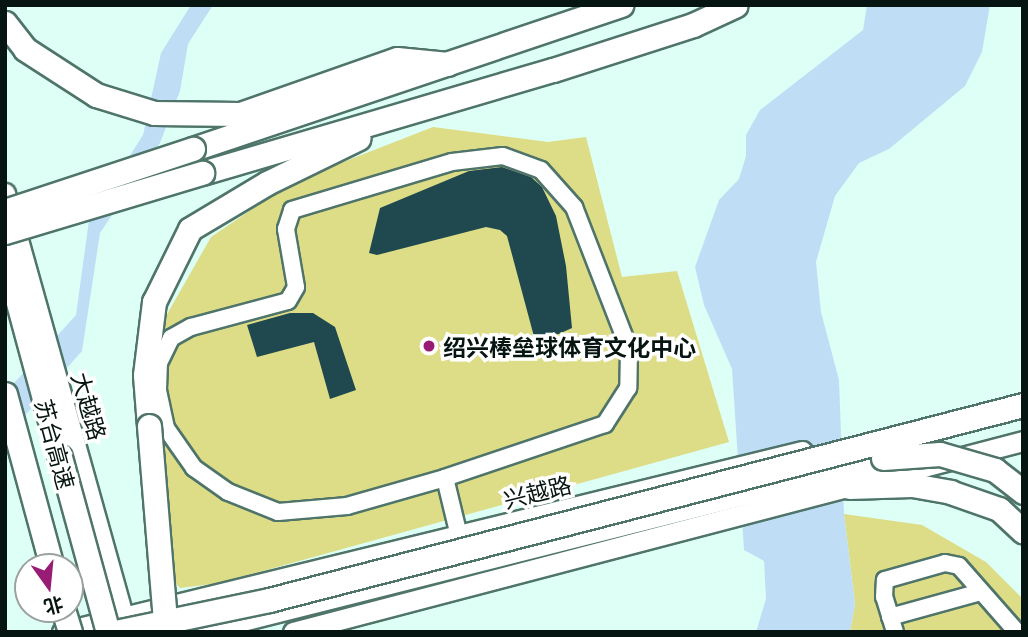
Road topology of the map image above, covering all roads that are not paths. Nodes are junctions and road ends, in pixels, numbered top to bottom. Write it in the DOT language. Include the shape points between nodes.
graph roads {
  1 [pos="621,5"];
  2 [pos="736,5"];
  3 [pos="5,23"];
  4 [pos="448,64"];
  5 [pos="425,106"];
  6 [pos="5,193"];
  7 [pos="5,211"];
  8 [pos="5,232"];
  9 [pos="5,255"];
  10 [pos="5,394"];
  11 [pos="1023,396"];
  12 [pos="1023,405"];
  13 [pos="5,432"];
  14 [pos="1023,440"];
  15 [pos="445,478"];
  16 [pos="849,487"];
  17 [pos="1023,492"];
  18 [pos="1023,531"];
  19 [pos="459,536"];
  20 [pos="39,553"];
  21 [pos="48,553"];
  22 [pos="981,592"];
  23 [pos="893,624"];
  24 [pos="119,628"];
  25 [pos="1015,631"];
  26 [pos="61,632"];
  27 [pos="166,632"];
  28 [pos="190,632"];
  29 [pos="293,632"];
  1 -- 4 [label="highway"];
  2 -- 5 [label="highway" via="693,24 553,70"];
  3 -- 4 [label="highway" via="25,49 96,95 154,113 240,114 397,59"];
  4 -- 7 [label="highway, bridge"];
  5 -- 8 [label="highway, bridge"];
  5 -- 27 [label="highway, bridge" via="267,183 190,229 154,302 145,376"];
  6 -- 24 [label="main road, 大越路" via="64,404"];
  9 -- 24 [label="highway, 苏台高速, bridge"];
  10 -- 21 [label="highway, 苏台高速"];
  11 -- 19 [label="main road, 兴越路"];
  12 -- 24 [label="highway, bridge" via="269,600"];
  13 -- 20 [label="main road"];
  14 -- 16 [label="main road"];
  15 -- 15 [label="lane" via="605,424 628,388 629,349 574,207 541,170 503,156 452,162 292,210 286,229 296,287 288,301 191,327 171,338 159,363 158,390 166,428 194,468 228,492 278,512 347,506"];
  15 -- 19 [label="lane"];
  16 -- 18 [label="highway" via="912,485 950,492 999,509"];
  16 -- 29 [label="main road"];
  17 -- 28 [label="highway, bridge" via="995,470 940,454 883,458"];
  19 -- 24 [label="main road, 兴越路"];
  22 -- 23 [label="lane"];
  22 -- 23 [label="lane" via="959,566 945,563 885,580 884,597"];
  22 -- 25 [label="lane"];
  24 -- 26 [label="main road, 兴越路"];
}
